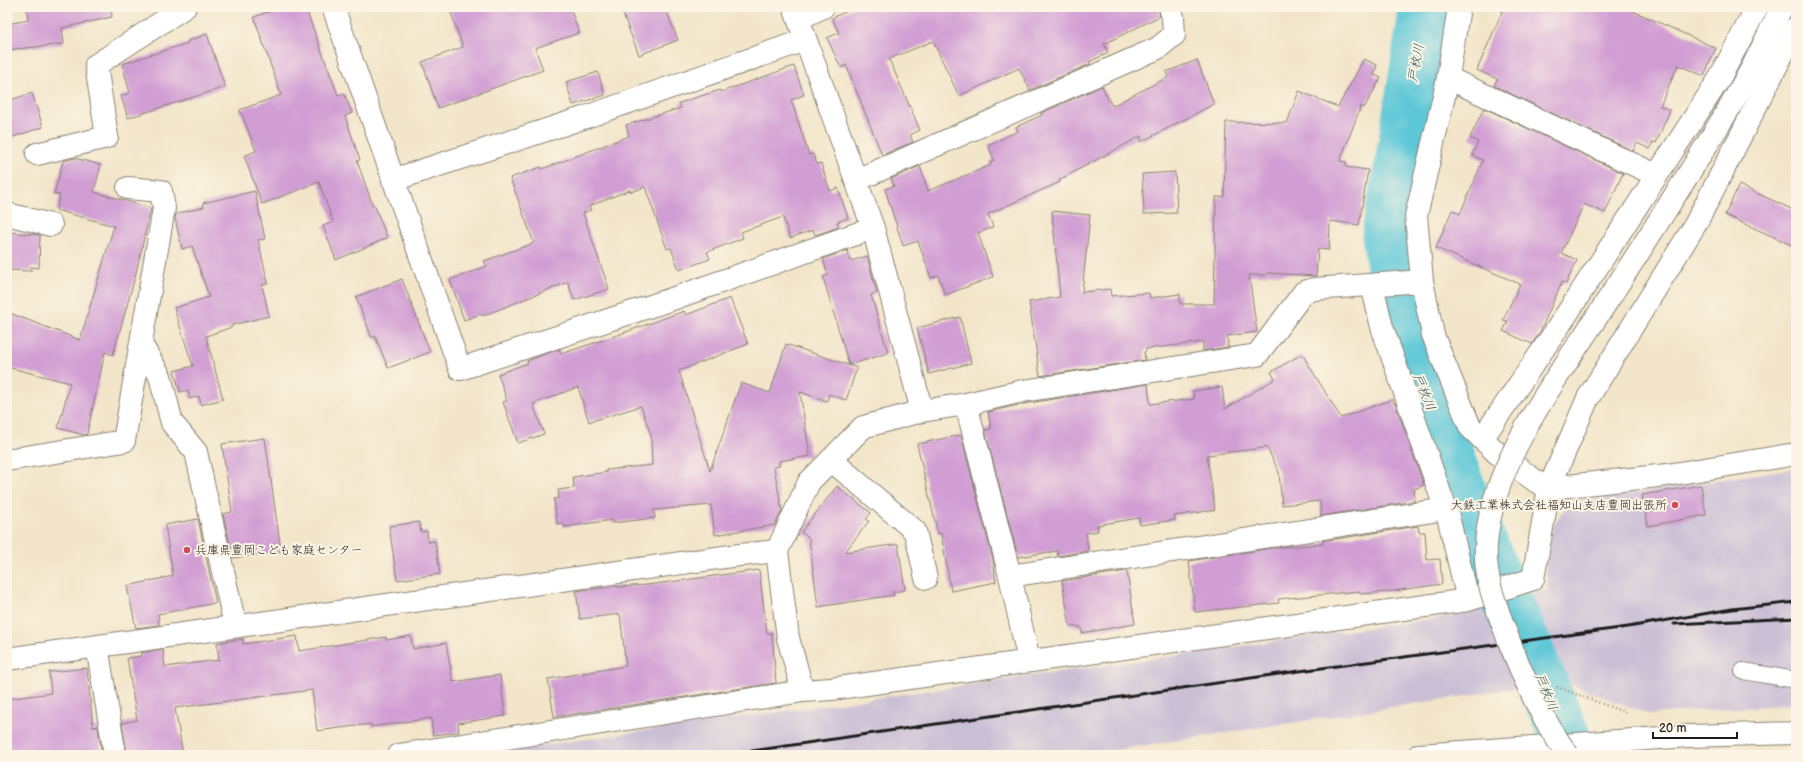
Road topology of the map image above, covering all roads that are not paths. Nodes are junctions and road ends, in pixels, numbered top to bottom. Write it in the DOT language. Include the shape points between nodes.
graph roads {
  1 [pos="185,7"];
  2 [pos="333,7"];
  3 [pos="823,7"];
  4 [pos="1170,7"];
  5 [pos="1459,7"];
  6 [pos="1757,7"];
  7 [pos="1782,7"];
  8 [pos="796,13"];
  9 [pos="1796,28"];
  10 [pos="805,40"];
  11 [pos="1448,78"];
  12 [pos="37,154"];
  13 [pos="1656,175"];
  14 [pos="393,180"];
  15 [pos="857,180"];
  16 [pos="128,188"];
  17 [pos="7,214"];
  18 [pos="51,225"];
  19 [pos="874,228"];
  20 [pos="1422,281"];
  21 [pos="1372,285"];
  22 [pos="141,344"];
  23 [pos="966,404"];
  24 [pos="922,411"];
  25 [pos="1482,439"];
  26 [pos="1796,454"];
  27 [pos="7,460"];
  28 [pos="830,460"];
  29 [pos="1549,488"];
  30 [pos="1446,509"];
  31 [pos="777,551"];
  32 [pos="1010,576"];
  33 [pos="926,578"];
  34 [pos="1468,600"];
  35 [pos="235,625"];
  36 [pos="97,646"];
  37 [pos="7,659"];
  38 [pos="1029,661"];
  39 [pos="1743,670"];
  40 [pos="1796,680"];
  41 [pos="803,692"];
  42 [pos="1796,733"];
  43 [pos="1506,752"];
  44 [pos="115,755"];
  45 [pos="399,755"];
  46 [pos="1419,755"];
  47 [pos="1568,755"];
  1 -- 12 [label="street" via="96,65 107,137"];
  2 -- 14 [label="street"];
  3 -- 8 [label="street"];
  4 -- 15 [label="street" via="1174,35 1158,48"];
  5 -- 11 [label="street"];
  6 -- 13 [label="street" via="1718,81"];
  7 -- 47 [label="street, bridge" via="1751,70 1674,198 1530,420 1506,469 1490,520 1486,545 1490,589 1536,704"];
  8 -- 10 [label="street"];
  9 -- 29 [label="street" via="1695,225 1588,398"];
  10 -- 14 [label="street" via="586,117"];
  10 -- 15 [label="street"];
  11 -- 13 [label="street"];
  11 -- 20 [label="street" via="1416,216"];
  13 -- 25 [label="street" via="1558,329"];
  14 -- 19 [label="street" via="460,369 672,299"];
  15 -- 19 [label="street"];
  16 -- 22 [label="street" via="161,191 164,208"];
  17 -- 18 [label="street"];
  19 -- 24 [label="street"];
  20 -- 21 [label="street"];
  20 -- 25 [label="street" via="1433,335 1470,427"];
  21 -- 23 [label="street" via="1304,292 1257,355 1023,391"];
  21 -- 30 [label="street" via="1382,327"];
  22 -- 27 [label="street" via="124,441"];
  22 -- 35 [label="street" via="160,376 172,423 196,452"];
  23 -- 24 [label="street"];
  23 -- 32 [label="street"];
  24 -- 28 [label="street" via="863,427"];
  25 -- 29 [label="street" via="1514,466"];
  26 -- 29 [label="street" via="1667,475"];
  28 -- 31 [label="street" via="809,482"];
  28 -- 33 [label="street" via="915,531"];
  29 -- 34 [label="street" via="1533,579"];
  30 -- 32 [label="street"];
  30 -- 34 [label="street"];
  31 -- 35 [label="street"];
  31 -- 41 [label="street" via="788,638"];
  32 -- 38 [label="street"];
  34 -- 38 [label="street"];
  35 -- 36 [label="street"];
  36 -- 37 [label="street"];
  36 -- 44 [label="street"];
  38 -- 41 [label="street"];
  39 -- 40 [label="lane"];
  41 -- 45 [label="street"];
  42 -- 43 [label="street" via="1689,736"];
  43 -- 46 [label="street"];
}
